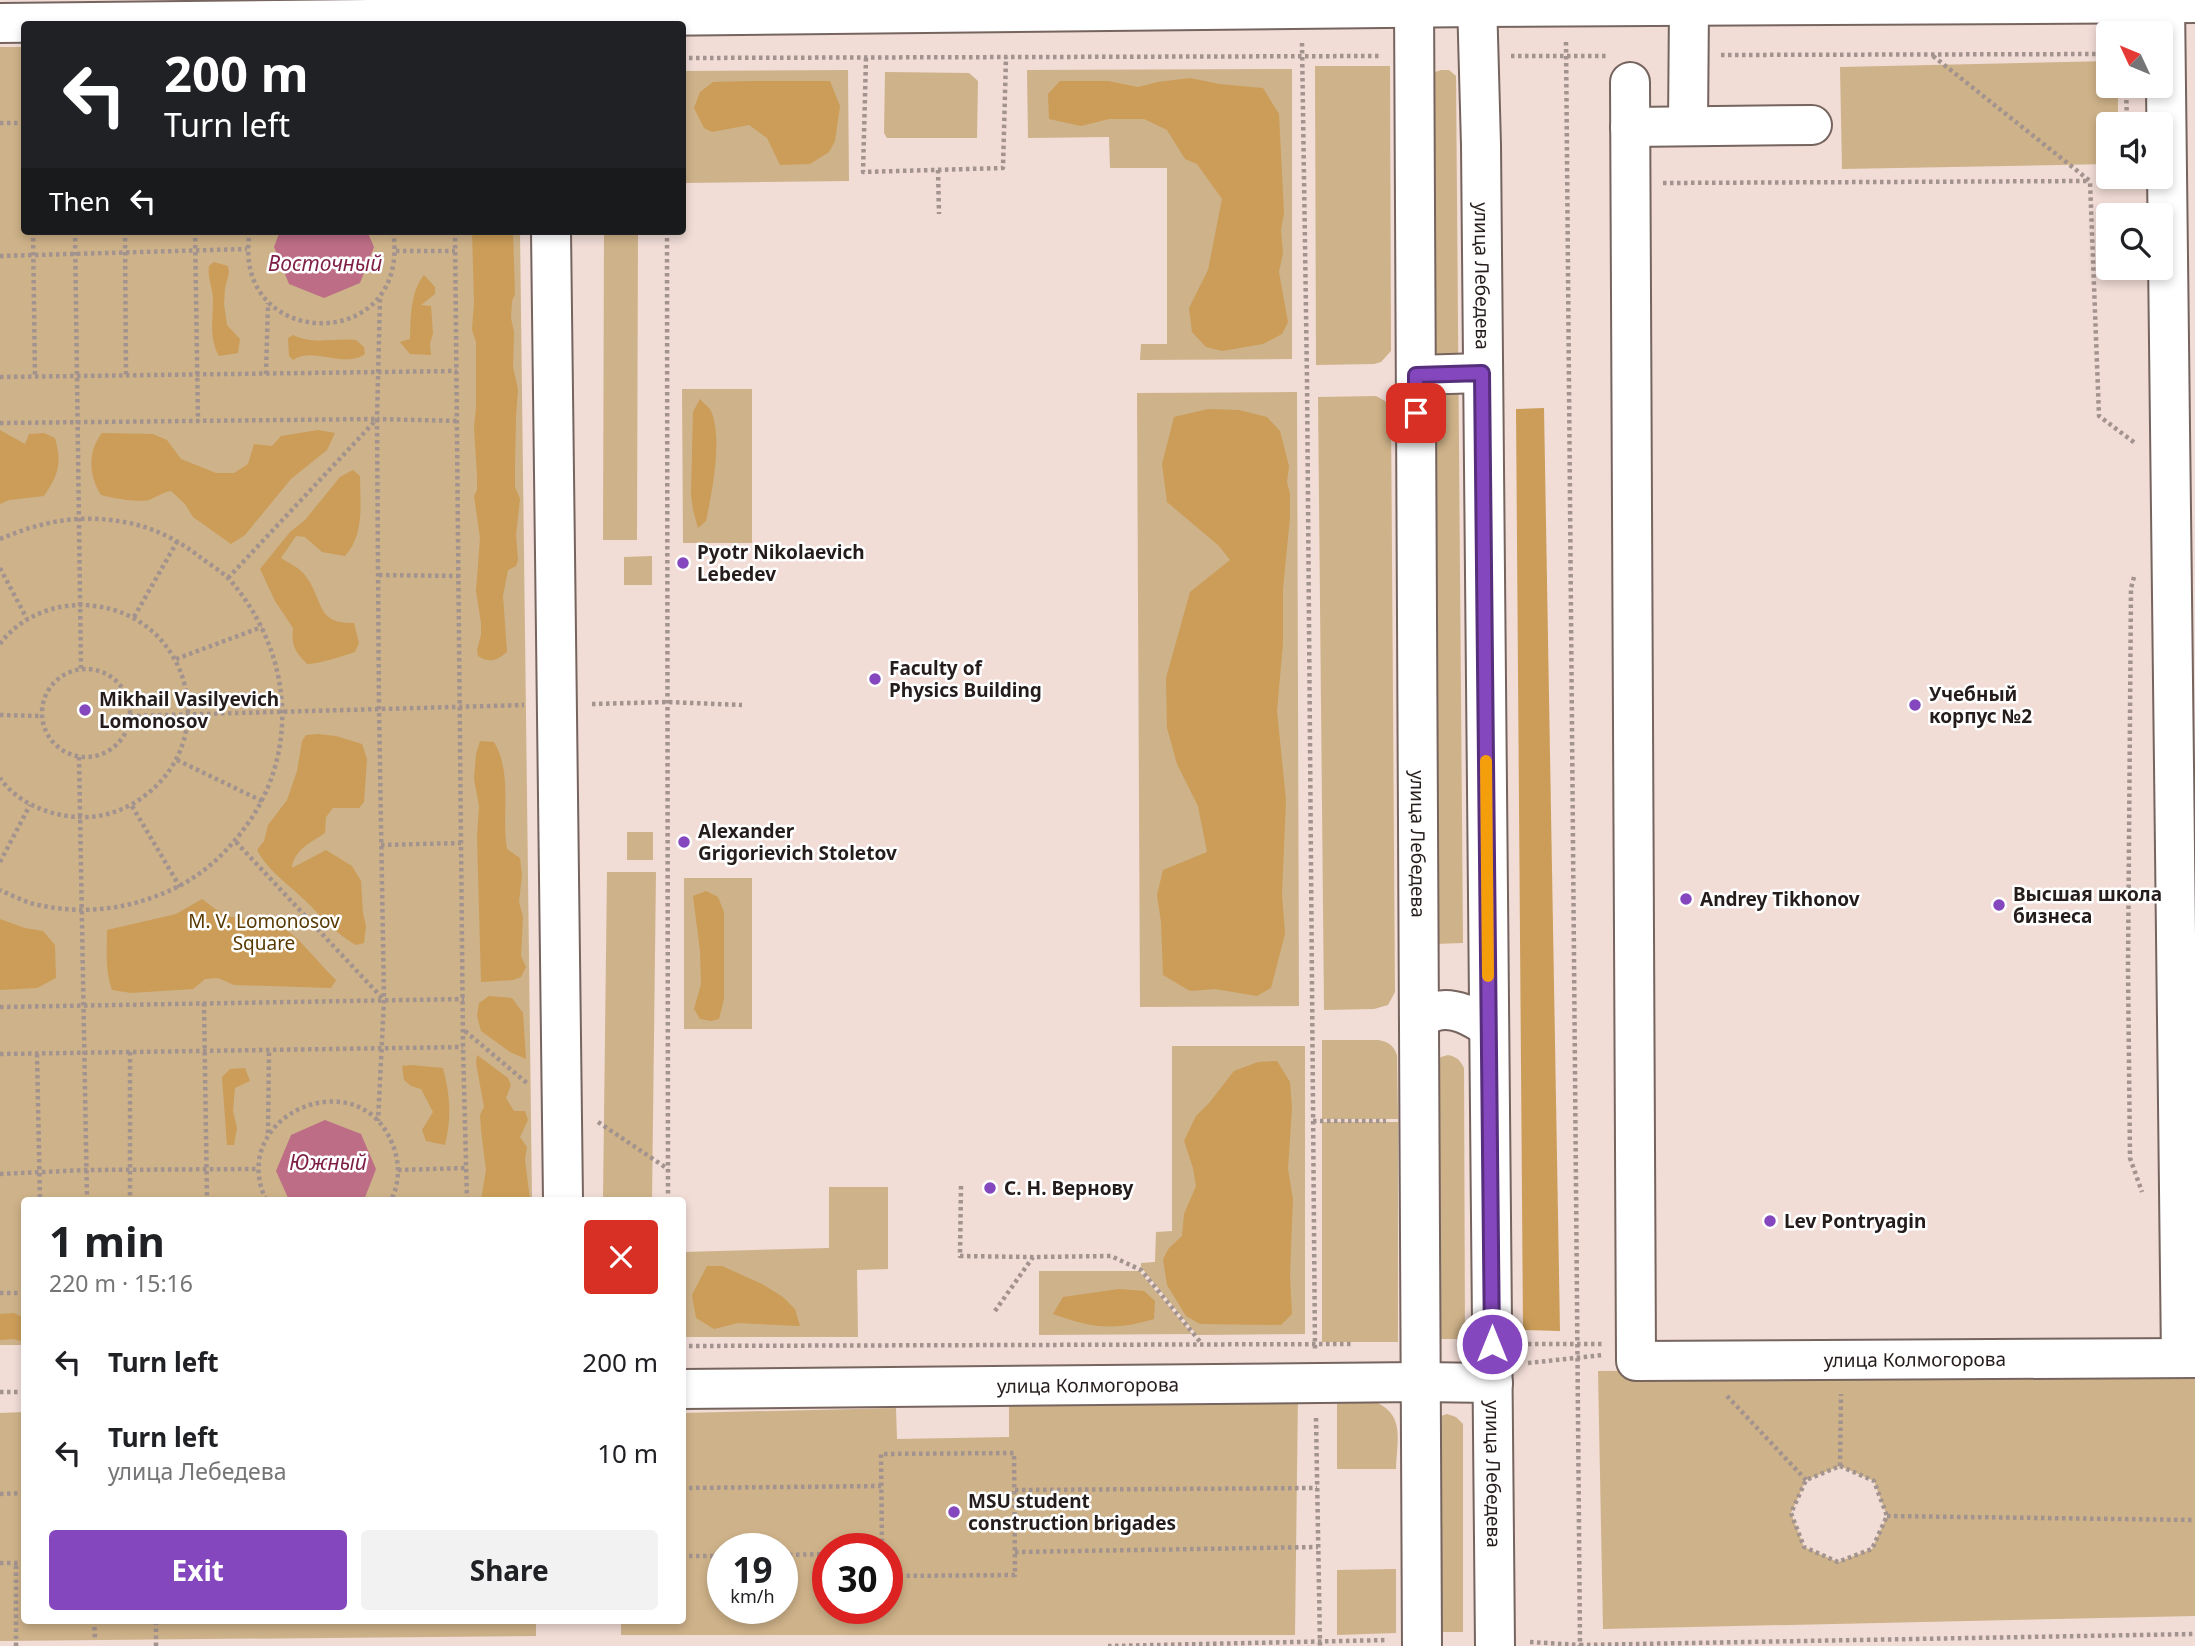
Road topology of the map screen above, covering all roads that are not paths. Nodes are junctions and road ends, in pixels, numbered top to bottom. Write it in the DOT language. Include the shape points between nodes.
graph roads {
  1 [pos="1477,3"];
  2 [pos="2180,3"];
  3 [pos="1414,4"];
  4 [pos="1689,6"];
  5 [pos="688,8"];
  6 [pos="549,21"];
  7 [pos="0,23"];
  8 [pos="21,23"];
  9 [pos="1621,69"];
  10 [pos="1812,125"];
  11 [pos="1688,126"];
  12 [pos="1630,127"];
  13 [pos="551,235"];
  14 [pos="1482,373"];
  15 [pos="1416,375"];
  16 [pos="2185,911"];
  17 [pos="1419,1022"];
  18 [pos="1489,1028"];
  19 [pos="563,1197"];
  20 [pos="2188,1358"];
  21 [pos="1420,1382"];
  22 [pos="1493,1383"];
  23 [pos="686,1389"];
  24 [pos="1422,1643"];
  25 [pos="1495,1643"];
  1 -- 3 [label="street"];
  1 -- 4 [label="street"];
  1 -- 14 [label="street, улица Лебедева"];
  2 -- 4 [label="street"];
  2 -- 16 [label="street"];
  3 -- 5 [label="street" via="1302,9"];
  3 -- 15 [label="street, улица Лебедева"];
  4 -- 11 [label="street"];
  5 -- 6 [label="street"];
  7 -- 8 [label="street"];
  9 -- 12 [label="street"];
  10 -- 11 [label="street"];
  11 -- 12 [label="street"];
  12 -- 20 [label="street, улица Колмогорова" via="1635,1352 1841,1360"];
  13 -- 19 [label="street"];
  14 -- 15 [label="street"];
  14 -- 18 [label="street, улица Лебедева"];
  15 -- 17 [label="street, улица Лебедева"];
  16 -- 20 [label="street"];
  17 -- 18 [label="street" via="1433,1012 1455,1010"];
  17 -- 21 [label="street, улица Лебедева"];
  18 -- 22 [label="street, улица Лебедева"];
  21 -- 22 [label="street, улица Колмогорова"];
  21 -- 23 [label="street, улица Колмогорова"];
  21 -- 24 [label="street, улица Лебедева"];
  22 -- 25 [label="street, улица Лебедева"];
}
